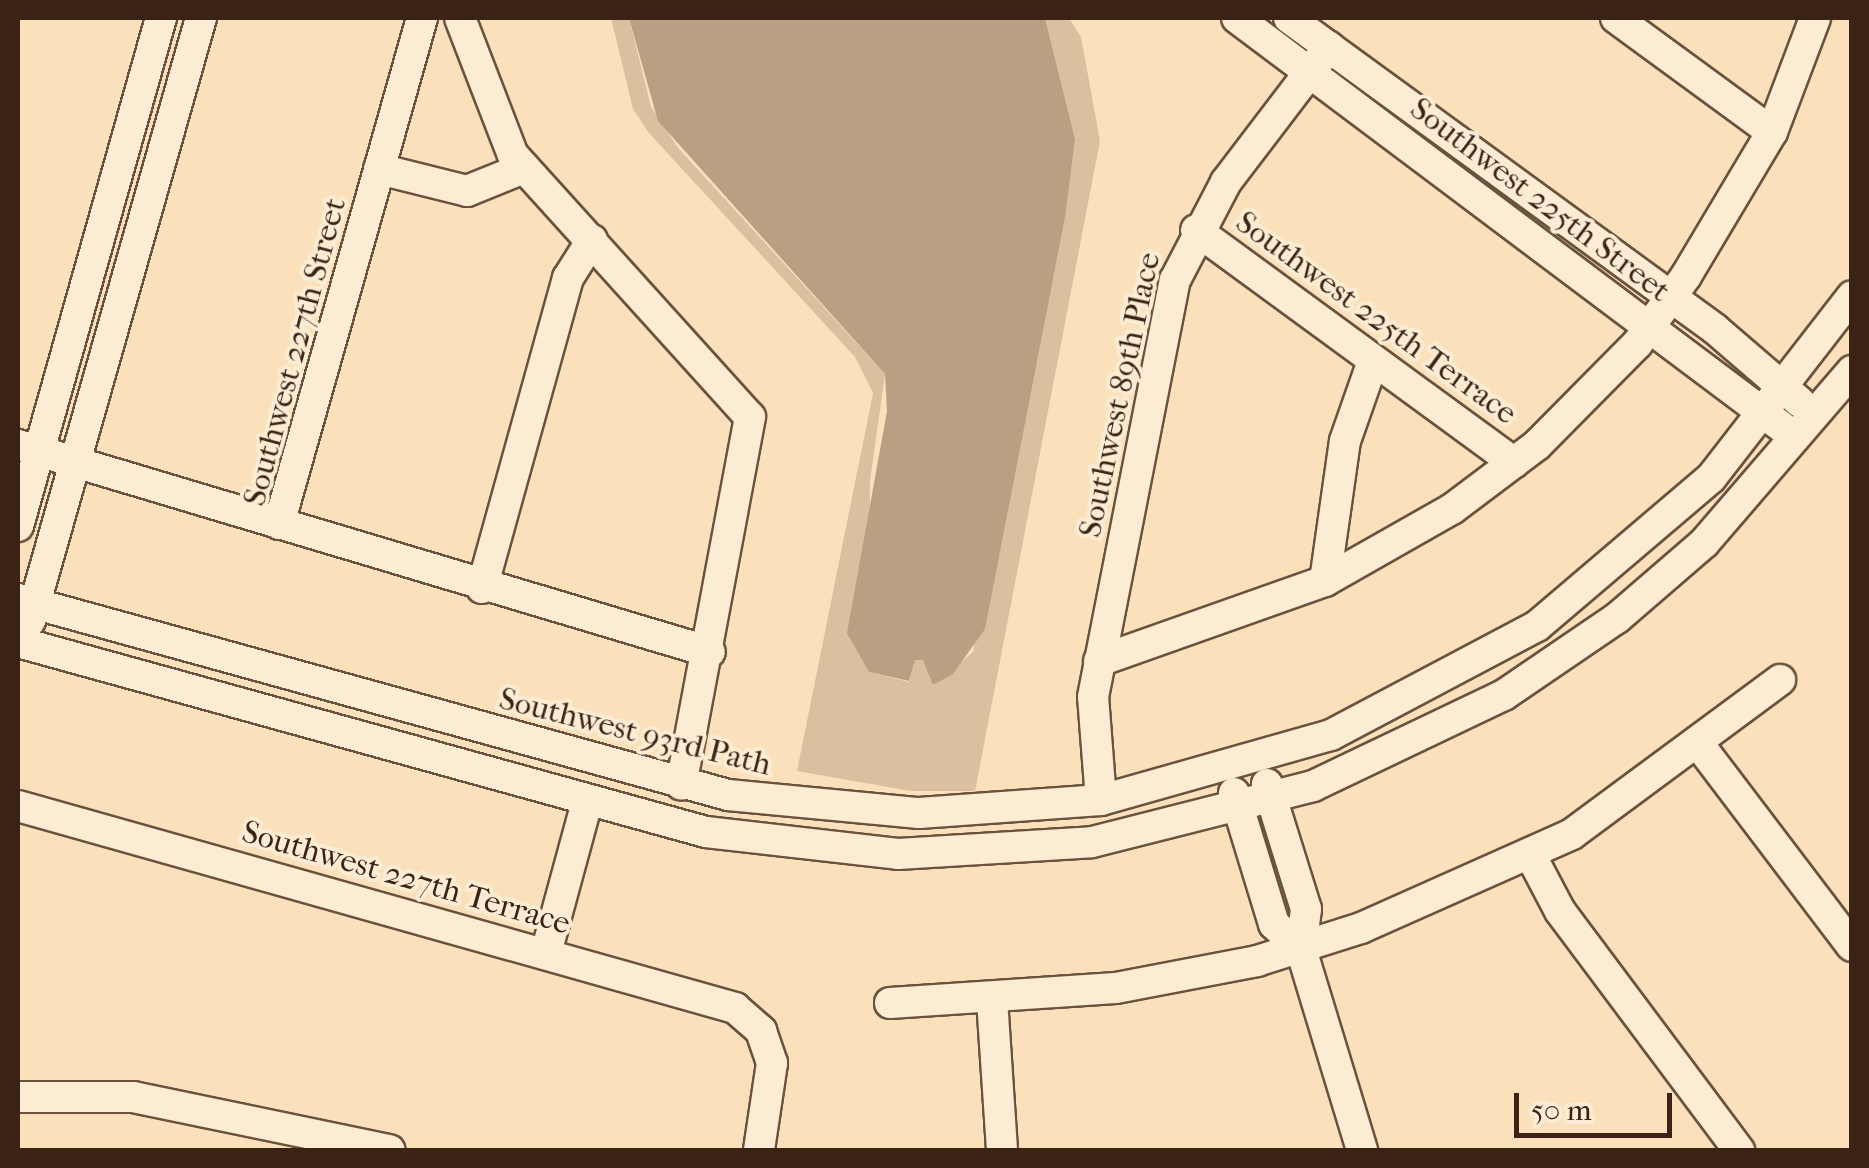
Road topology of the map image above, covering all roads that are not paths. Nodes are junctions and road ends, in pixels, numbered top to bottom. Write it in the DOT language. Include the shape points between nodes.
graph roads {
  1 [pos="161,18"];
  2 [pos="201,18"];
  3 [pos="422,18"];
  4 [pos="460,18"];
  5 [pos="1236,18"];
  6 [pos="1289,18"];
  7 [pos="1616,18"];
  8 [pos="1815,18"];
  9 [pos="1319,59"];
  10 [pos="1772,132"];
  11 [pos="524,168"];
  12 [pos="380,170"];
  13 [pos="1196,230"];
  14 [pos="592,240"];
  15 [pos="1672,296"];
  16 [pos="1852,296"];
  17 [pos="1650,327"];
  18 [pos="1373,360"];
  19 [pos="1852,371"];
  20 [pos="1787,390"];
  21 [pos="1766,417"];
  22 [pos="1808,428"];
  23 [pos="29,448"];
  24 [pos="76,462"];
  25 [pos="1514,463"];
  26 [pos="279,524"];
  27 [pos="18,526"];
  28 [pos="1325,581"];
  29 [pos="482,588"];
  30 [pos="26,602"];
  31 [pos="20,650"];
  32 [pos="710,652"];
  33 [pos="1099,662"];
  34 [pos="1780,680"];
  35 [pos="1697,742"];
  36 [pos="1259,762"];
  37 [pos="1227,771"];
  38 [pos="681,785"];
  39 [pos="1101,800"];
  40 [pos="1272,800"];
  41 [pos="588,802"];
  42 [pos="18,806"];
  43 [pos="1239,810"];
  44 [pos="1530,854"];
  45 [pos="1852,946"];
  46 [pos="1302,949"];
  47 [pos="546,953"];
  48 [pos="992,999"];
  49 [pos="890,1004"];
  50 [pos="18,1097"];
  51 [pos="390,1150"];
  52 [pos="759,1150"];
  53 [pos="1002,1150"];
  54 [pos="1362,1150"];
  55 [pos="1739,1150"];
  1 -- 23 [label="street"];
  2 -- 24 [label="street"];
  3 -- 12 [label="street, Southwest 227th Street"];
  4 -- 11 [label="street" via="502,134"];
  5 -- 9 [label="street, Southwest 225th Street"];
  6 -- 9 [label="street, Southwest 225th Street"];
  7 -- 10 [label="street"];
  8 -- 10 [label="street"];
  9 -- 13 [label="street, Southwest 89th Place"];
  9 -- 15 [label="street, Southwest 225th Street"];
  9 -- 17 [label="street, Southwest 225th Street"];
  10 -- 15 [label="street"];
  11 -- 12 [label="street, Southwest 227th Street" via="466,191"];
  11 -- 14 [label="street"];
  12 -- 26 [label="street, Southwest 227th Street"];
  13 -- 18 [label="street, Southwest 225th Terrace"];
  13 -- 33 [label="street, Southwest 89th Place" via="1171,294"];
  14 -- 29 [label="street" via="568,278"];
  14 -- 32 [label="street" via="750,417"];
  15 -- 17 [label="street"];
  15 -- 20 [label="street, Southwest 225th Street"];
  16 -- 20 [label="street, Southwest 93rd Path"];
  17 -- 21 [label="street, Southwest 225th Street"];
  17 -- 25 [label="street"];
  18 -- 25 [label="street, Southwest 225th Terrace"];
  18 -- 28 [label="street" via="1342,452"];
  19 -- 22 [label="street"];
  20 -- 21 [label="street, Southwest 93rd Path"];
  20 -- 22 [label="street, Southwest 225th Street"];
  21 -- 22 [label="street, Southwest 225th Street"];
  21 -- 36 [label="street, Southwest 93rd Path" via="1657,531 1536,626 1402,704"];
  22 -- 40 [label="street" via="1690,556 1555,663 1436,733"];
  23 -- 24 [label="street"];
  23 -- 27 [label="street"];
  24 -- 26 [label="street"];
  24 -- 30 [label="street"];
  25 -- 28 [label="street"];
  26 -- 29 [label="street, Southwest 227th Street"];
  28 -- 33 [label="street"];
  29 -- 32 [label="street, Southwest 227th Street"];
  30 -- 31 [label="street"];
  30 -- 38 [label="street, Southwest 93rd Path"];
  31 -- 41 [label="street"];
  32 -- 38 [label="street"];
  33 -- 39 [label="street, Southwest 89th Place" via="1092,732"];
  34 -- 35 [label="street"];
  35 -- 44 [label="street" via="1585,826"];
  35 -- 45 [label="street"];
  36 -- 37 [label="street, Southwest 93rd Path"];
  36 -- 40 [label="street"];
  37 -- 39 [label="street, Southwest 93rd Path"];
  37 -- 43 [label="street"];
  38 -- 39 [label="street, Southwest 93rd Path" via="880,812"];
  40 -- 43 [label="street"];
  40 -- 46 [label="street" via="1306,909"];
  41 -- 43 [label="street" via="744,839 898,854 1070,845"];
  41 -- 47 [label="street"];
  42 -- 47 [label="street, Southwest 227th Terrace"];
  43 -- 46 [label="street" via="1274,924"];
  44 -- 46 [label="street"];
  44 -- 55 [label="street" via="1560,911"];
  46 -- 48 [label="street" via="1116,988"];
  46 -- 54 [label="street"];
  47 -- 52 [label="street, Southwest 227th Terrace" via="724,1004 764,1037 773,1093"];
  48 -- 49 [label="street"];
  48 -- 53 [label="street"];
  50 -- 51 [label="street" via="132,1098"];
}
